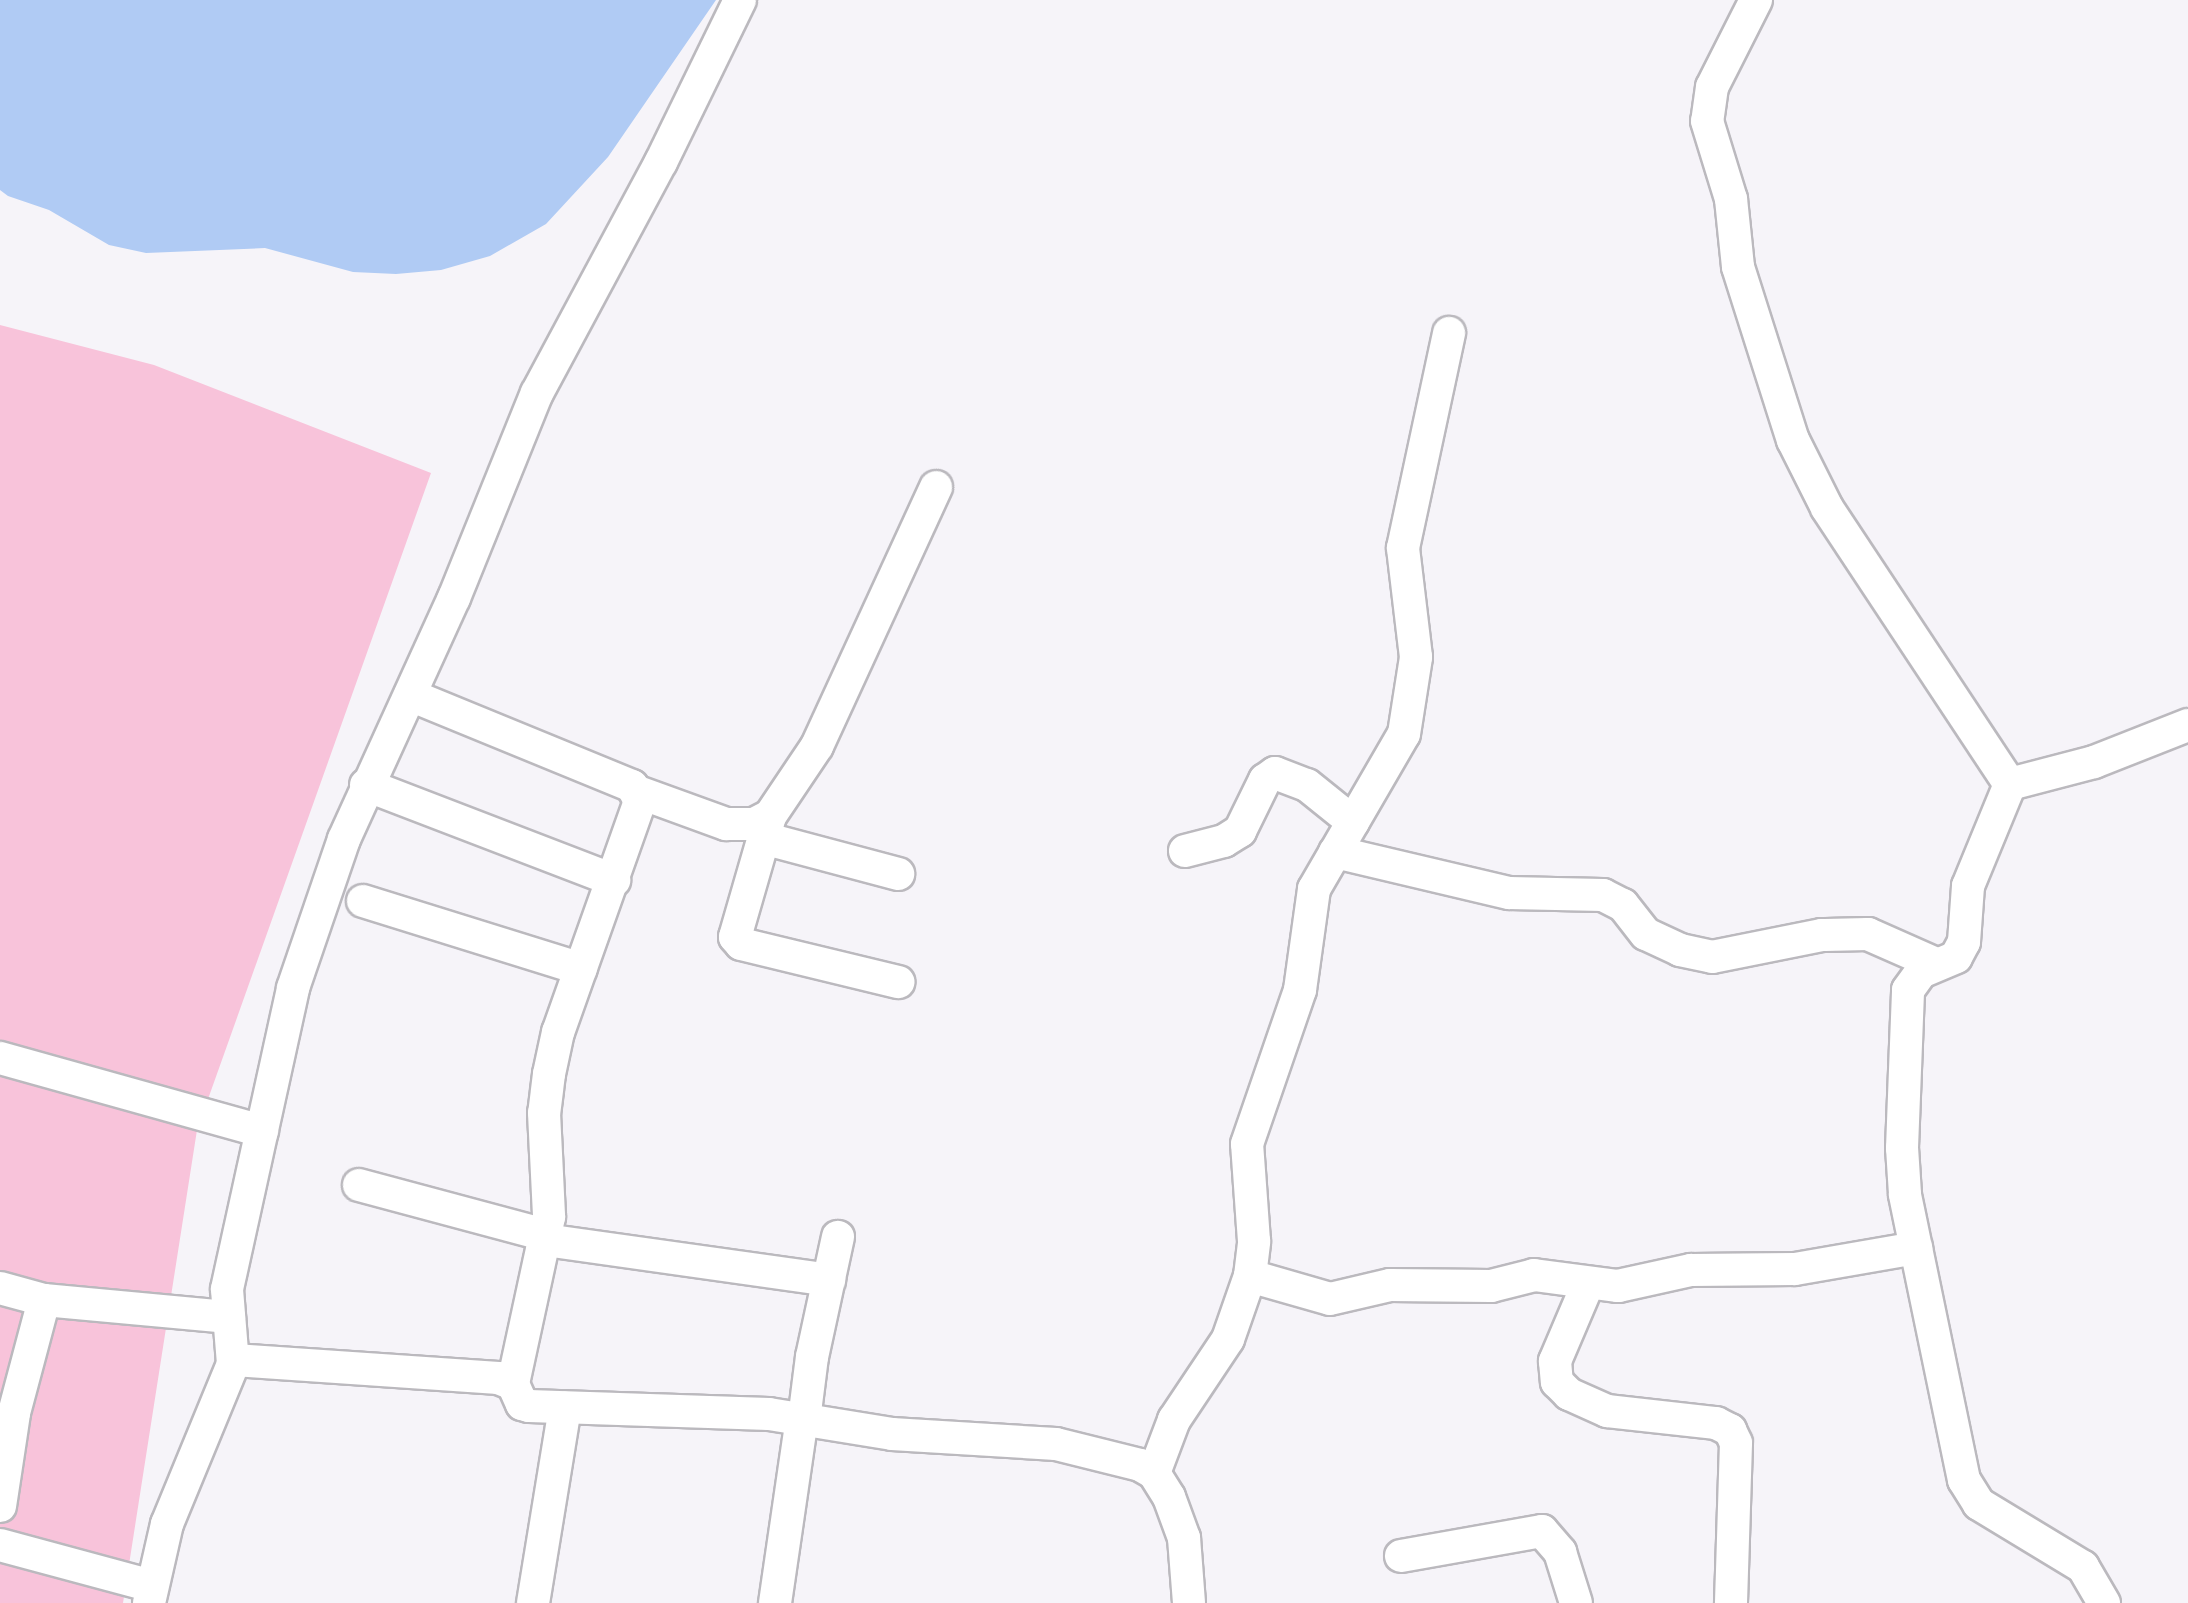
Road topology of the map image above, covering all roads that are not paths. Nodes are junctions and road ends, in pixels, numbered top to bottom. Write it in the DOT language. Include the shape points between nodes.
graph roads {
  1 [pos="740,0"];
  2 [pos="1756,0"];
  3 [pos="1449,333"];
  4 [pos="936,487"];
  5 [pos="410,695"];
  6 [pos="2188,725"];
  7 [pos="2010,784"];
  8 [pos="366,785"];
  9 [pos="638,792"];
  10 [pos="1353,822"];
  11 [pos="766,827"];
  12 [pos="1185,851"];
  13 [pos="1335,852"];
  14 [pos="898,874"];
  15 [pos="614,880"];
  16 [pos="363,901"];
  17 [pos="1936,964"];
  18 [pos="581,969"];
  19 [pos="898,982"];
  20 [pos="0,1058"];
  21 [pos="262,1131"];
  22 [pos="359,1185"];
  23 [pos="546,1237"];
  24 [pos="838,1237"];
  25 [pos="1916,1248"];
  26 [pos="1250,1276"];
  27 [pos="829,1280"];
  28 [pos="1587,1286"];
  29 [pos="0,1288"];
  30 [pos="44,1300"];
  31 [pos="229,1317"];
  32 [pos="234,1360"];
  33 [pos="518,1392"];
  34 [pos="565,1408"];
  35 [pos="804,1411"];
  36 [pos="1154,1473"];
  37 [pos="0,1506"];
  38 [pos="0,1545"];
  39 [pos="1401,1556"];
  40 [pos="151,1595"];
  41 [pos="533,1603"];
  42 [pos="775,1603"];
  43 [pos="1189,1603"];
  44 [pos="1576,1603"];
  45 [pos="1731,1603"];
  46 [pos="2104,1603"];
  1 -- 5 [label="street" via="661,162 537,393"];
  2 -- 7 [label="street" via="1712,87 1707,121 1731,199 1738,267 1793,440 1827,508"];
  3 -- 10 [label="street" via="1403,548 1416,657 1409,715 1398,750"];
  4 -- 11 [label="street" via="817,746"];
  5 -- 8 [label="street"];
  5 -- 9 [label="street"];
  6 -- 7 [label="street" via="2094,762"];
  7 -- 17 [label="street" via="1968,886 1964,942 1956,957"];
  8 -- 15 [label="street"];
  8 -- 21 [label="street" via="293,988"];
  9 -- 11 [label="street" via="726,824"];
  9 -- 15 [label="street" via="639,812"];
  10 -- 12 [label="street" via="1307,785 1275,773 1265,780 1240,831"];
  10 -- 13 [label="street"];
  11 -- 14 [label="street"];
  11 -- 19 [label="street" via="735,929 741,944"];
  13 -- 17 [label="street" via="1509,893 1603,895 1623,905 1646,934 1712,957 1822,935 1868,934"];
  13 -- 26 [label="street" via="1314,889 1300,990 1247,1144 1254,1241"];
  15 -- 18 [label="street"];
  16 -- 18 [label="street"];
  17 -- 25 [label="street" via="1913,978 1908,990 1902,1148"];
  18 -- 23 [label="street" via="549,1074"];
  20 -- 21 [label="street"];
  21 -- 31 [label="street" via="225,1298"];
  22 -- 23 [label="street"];
  23 -- 27 [label="street"];
  23 -- 33 [label="street"];
  24 -- 27 [label="street"];
  25 -- 28 [label="street" via="1795,1269 1691,1270 1632,1284"];
  25 -- 46 [label="street" via="1964,1480 1979,1504 2083,1567"];
  26 -- 28 [label="street" via="1330,1299 1390,1285 1491,1286 1534,1275"];
  26 -- 36 [label="street" via="1228,1339 1174,1420"];
  27 -- 35 [label="street"];
  28 -- 45 [label="street" via="1555,1361 1557,1382 1569,1394 1607,1411 1716,1423 1730,1430 1736,1443"];
  29 -- 30 [label="street"];
  30 -- 31 [label="street"];
  30 -- 37 [label="street" via="14,1413"];
  31 -- 32 [label="street"];
  32 -- 33 [label="street" via="498,1378"];
  32 -- 40 [label="street" via="167,1524"];
  33 -- 34 [label="street"];
  34 -- 35 [label="street"];
  34 -- 41 [label="street"];
  35 -- 36 [label="street" via="949,1439 1056,1444"];
  35 -- 42 [label="street"];
  36 -- 43 [label="street" via="1184,1538"];
  38 -- 40 [label="street"];
  39 -- 44 [label="street" via="1542,1531 1560,1552"];
}
